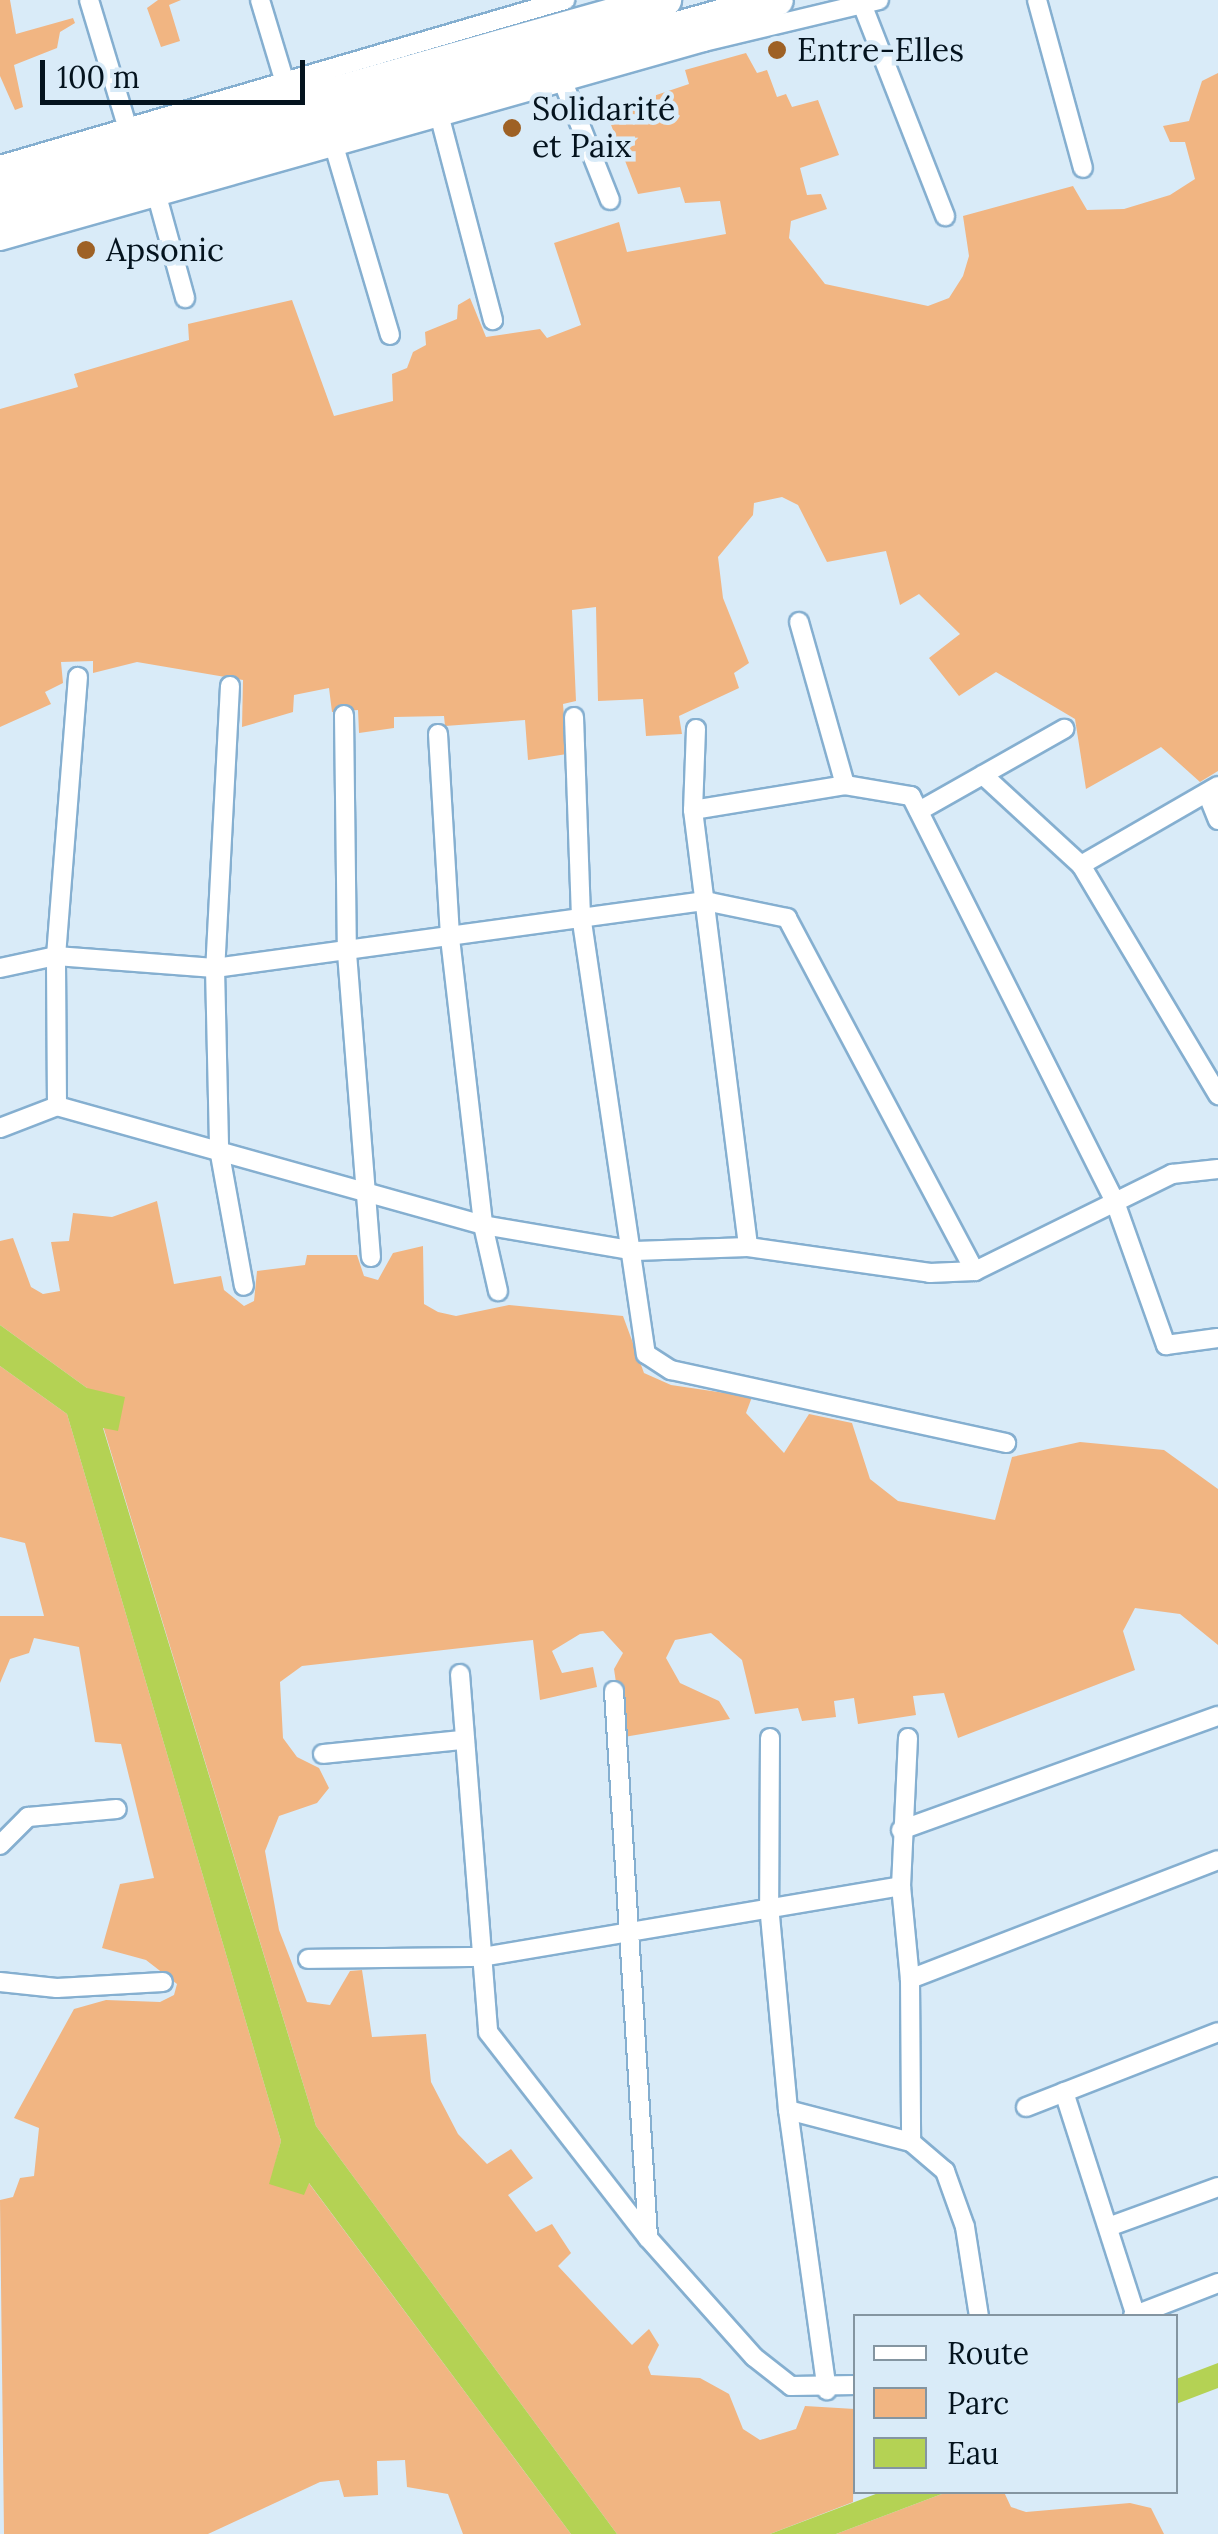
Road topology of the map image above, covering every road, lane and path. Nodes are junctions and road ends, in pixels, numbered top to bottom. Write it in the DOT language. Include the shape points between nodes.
graph roads {
  1 [pos="90,0"];
  2 [pos="260,0"];
  3 [pos="565,0"];
  4 [pos="664,0"];
  5 [pos="777,0"];
  6 [pos="1036,0"];
  7 [pos="871,2"];
  8 [pos="563,82"];
  9 [pos="284,83"];
  10 [pos="440,118"];
  11 [pos="128,129"];
  12 [pos="334,146"];
  13 [pos="0,165"];
  14 [pos="1083,168"];
  15 [pos="0,187"];
  16 [pos="157,196"];
  17 [pos="610,200"];
  18 [pos="945,216"];
  19 [pos="0,218"];
  20 [pos="0,241"];
  21 [pos="185,298"];
  22 [pos="493,320"];
  23 [pos="390,335"];
  24 [pos="799,622"];
  25 [pos="78,677"];
  26 [pos="230,686"];
  27 [pos="344,715"];
  28 [pos="574,716"];
  29 [pos="1064,729"];
  30 [pos="696,730"];
  31 [pos="438,734"];
  32 [pos="983,774"];
  33 [pos="845,785"];
  34 [pos="1212,789"];
  35 [pos="693,810"];
  36 [pos="919,812"];
  37 [pos="1218,820"];
  38 [pos="1081,865"];
  39 [pos="705,902"];
  40 [pos="581,915"];
  41 [pos="450,938"];
  42 [pos="346,953"];
  43 [pos="56,956"];
  44 [pos="0,968"];
  45 [pos="215,968"];
  46 [pos="1218,1096"];
  47 [pos="57,1106"];
  48 [pos="0,1128"];
  49 [pos="219,1149"];
  50 [pos="1218,1169"];
  51 [pos="368,1195"];
  52 [pos="1115,1202"];
  53 [pos="483,1225"];
  54 [pos="748,1248"];
  55 [pos="635,1251"];
  56 [pos="371,1257"];
  57 [pos="975,1270"];
  58 [pos="244,1286"];
  59 [pos="498,1291"];
  60 [pos="1218,1338"];
  61 [pos="1006,1443"];
  62 [pos="460,1674"];
  63 [pos="614,1691"];
  64 [pos="1218,1716"];
  65 [pos="770,1738"];
  66 [pos="908,1738"];
  67 [pos="462,1740"];
  68 [pos="323,1754"];
  69 [pos="117,1809"];
  70 [pos="901,1830"];
  71 [pos="0,1845"];
  72 [pos="1218,1860"];
  73 [pos="901,1886"];
  74 [pos="769,1905"];
  75 [pos="633,1930"];
  76 [pos="482,1956"];
  77 [pos="308,1959"];
  78 [pos="910,1979"];
  79 [pos="0,1982"];
  80 [pos="163,1982"];
  81 [pos="1218,2032"];
  82 [pos="1064,2092"];
  83 [pos="1026,2108"];
  84 [pos="788,2110"];
  85 [pos="911,2142"];
  86 [pos="1218,2187"];
  87 [pos="1111,2226"];
  88 [pos="648,2238"];
  89 [pos="1218,2283"];
  90 [pos="979,2314"];
  91 [pos="1133,2314"];
  92 [pos="1139,2314"];
  93 [pos="853,2386"];
  94 [pos="828,2390"];
  1 -- 11 [label="street"];
  2 -- 9 [label="street"];
  3 -- 9 [label="street"];
  4 -- 15 [label="highway"];
  5 -- 19 [label="highway"];
  6 -- 14 [label="street"];
  7 -- 8 [label="street"];
  7 -- 18 [label="street"];
  8 -- 10 [label="street"];
  8 -- 17 [label="street"];
  9 -- 11 [label="street"];
  10 -- 12 [label="street"];
  10 -- 22 [label="street"];
  11 -- 13 [label="street"];
  12 -- 16 [label="street"];
  12 -- 23 [label="street"];
  16 -- 20 [label="street"];
  16 -- 21 [label="street"];
  24 -- 33 [label="street"];
  25 -- 43 [label="street"];
  26 -- 45 [label="street"];
  27 -- 42 [label="street"];
  28 -- 40 [label="street"];
  29 -- 32 [label="street"];
  30 -- 35 [label="street"];
  31 -- 41 [label="street"];
  32 -- 36 [label="street"];
  32 -- 38 [label="street"];
  33 -- 35 [label="street"];
  33 -- 36 [label="street" via="911,796"];
  34 -- 37 [label="street"];
  34 -- 38 [label="street"];
  35 -- 39 [label="street"];
  36 -- 52 [label="street"];
  38 -- 46 [label="street"];
  39 -- 40 [label="street"];
  39 -- 54 [label="street"];
  39 -- 57 [label="street" via="787,918"];
  40 -- 41 [label="street"];
  40 -- 55 [label="street"];
  41 -- 42 [label="street"];
  41 -- 53 [label="street"];
  42 -- 45 [label="street"];
  42 -- 51 [label="street"];
  43 -- 44 [label="street"];
  43 -- 45 [label="street"];
  43 -- 47 [label="street"];
  45 -- 49 [label="street"];
  47 -- 48 [label="street"];
  47 -- 49 [label="street"];
  49 -- 51 [label="street"];
  49 -- 58 [label="street"];
  50 -- 52 [label="street" via="1172,1174"];
  51 -- 53 [label="street"];
  51 -- 56 [label="street"];
  52 -- 57 [label="street"];
  52 -- 60 [label="street" via="1166,1345"];
  53 -- 55 [label="street"];
  53 -- 59 [label="street"];
  54 -- 55 [label="street"];
  54 -- 57 [label="street" via="930,1273"];
  55 -- 61 [label="street" via="641,1336 658,1365"];
  62 -- 67 [label="street"];
  63 -- 75 [label="street"];
  64 -- 70 [label="street"];
  65 -- 74 [label="street"];
  66 -- 70 [label="street"];
  67 -- 68 [label="street"];
  67 -- 76 [label="street"];
  69 -- 71 [label="street" via="28,1817"];
  70 -- 73 [label="street"];
  72 -- 78 [label="street"];
  73 -- 74 [label="street"];
  73 -- 78 [label="street"];
  74 -- 75 [label="street"];
  74 -- 84 [label="street"];
  75 -- 76 [label="street"];
  75 -- 88 [label="street"];
  76 -- 77 [label="street"];
  76 -- 88 [label="street" via="488,2032"];
  78 -- 85 [label="street"];
  79 -- 80 [label="street" via="57,1988"];
  81 -- 82 [label="street"];
  82 -- 83 [label="street"];
  82 -- 87 [label="street"];
  84 -- 85 [label="street"];
  84 -- 94 [label="street"];
  85 -- 90 [label="street" via="945,2171 954,2191"];
  86 -- 87 [label="street"];
  87 -- 91 [label="street"];
  88 -- 94 [label="street" via="754,2357 790,2386"];
  89 -- 92 [label="street"];
  93 -- 94 [label="street"];
}
